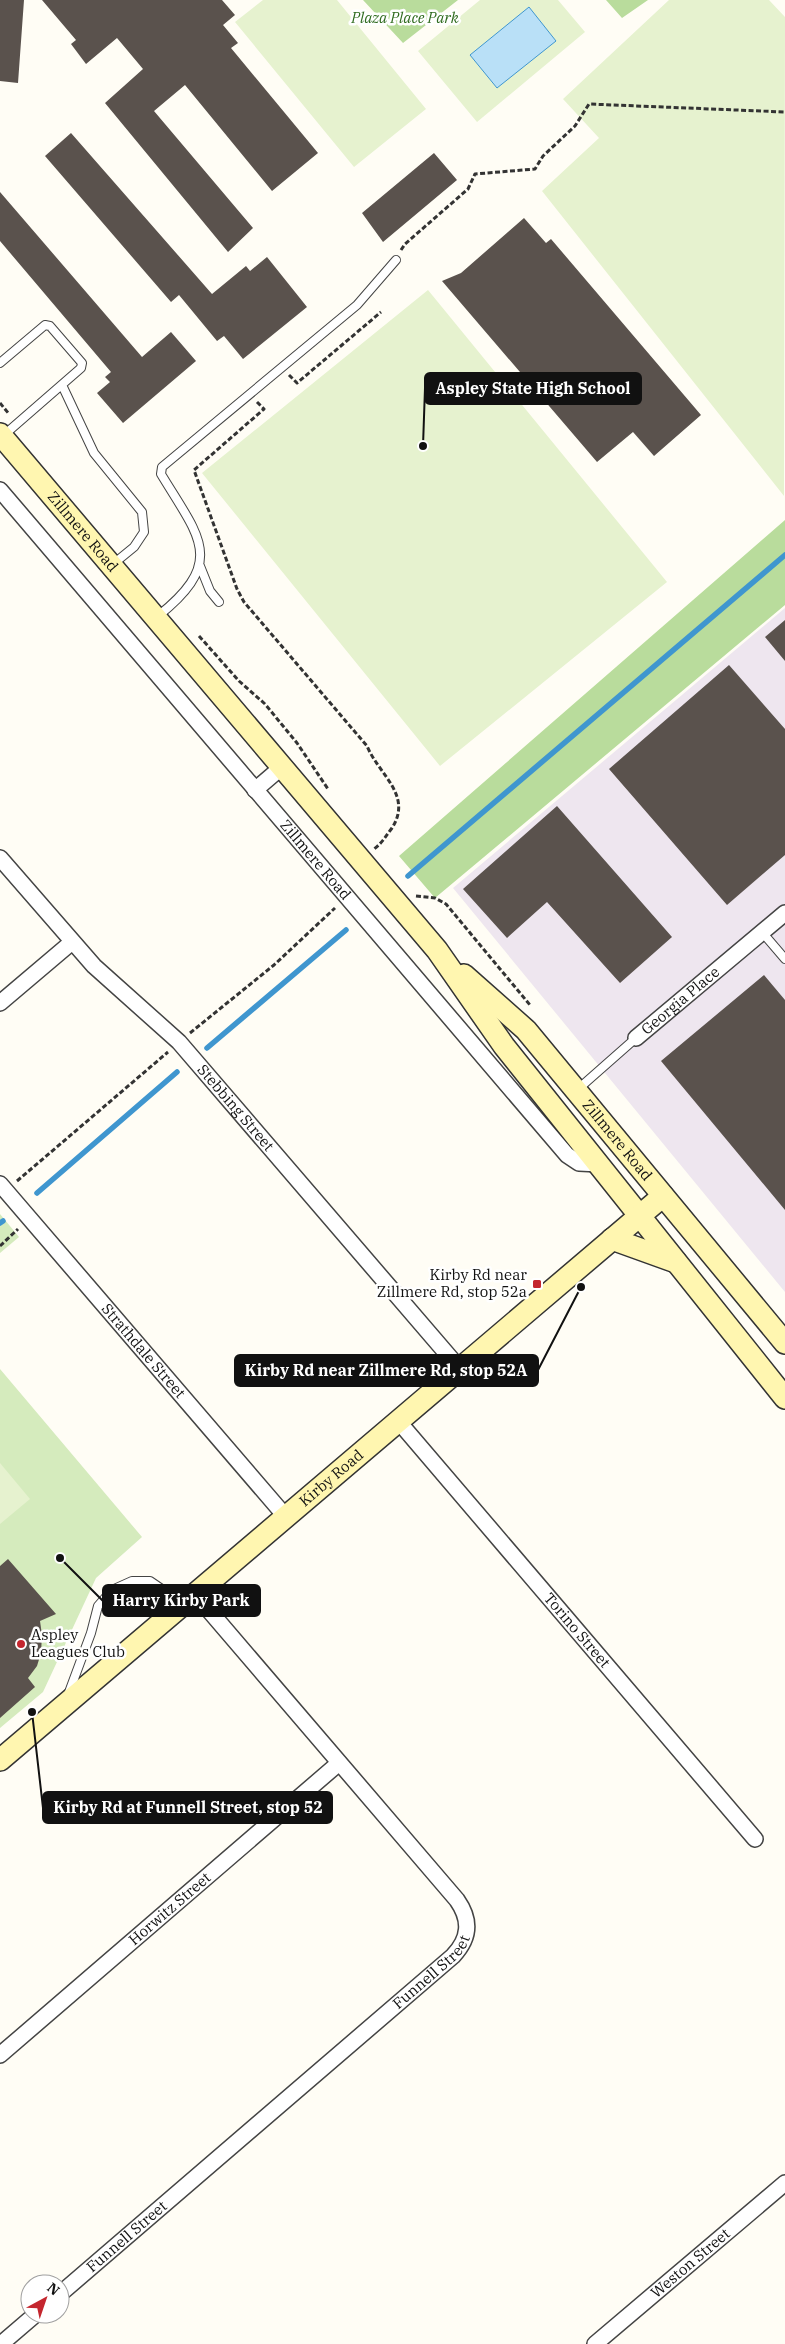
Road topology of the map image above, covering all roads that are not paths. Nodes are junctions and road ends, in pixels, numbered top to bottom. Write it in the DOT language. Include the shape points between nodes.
graph roads {
  1 [pos="396,260"];
  2 [pos="0,363"];
  3 [pos="62,385"];
  4 [pos="7,431"];
  5 [pos="0,490"];
  6 [pos="199,564"];
  7 [pos="112,565"];
  8 [pos="219,602"];
  9 [pos="156,618"];
  10 [pos="283,766"];
  11 [pos="255,790"];
  12 [pos="0,858"];
  13 [pos="785,913"];
  14 [pos="762,932"];
  15 [pos="72,942"];
  16 [pos="436,950"];
  17 [pos="785,960"];
  18 [pos="0,1003"];
  19 [pos="636,1038"];
  20 [pos="577,1090"];
  21 [pos="599,1164"];
  22 [pos="0,1184"];
  23 [pos="663,1196"];
  24 [pos="639,1217"];
  25 [pos="612,1239"];
  26 [pos="676,1262"];
  27 [pos="785,1343"];
  28 [pos="460,1369"];
  29 [pos="785,1398"];
  30 [pos="399,1422"];
  31 [pos="286,1517"];
  32 [pos="188,1600"];
  33 [pos="65,1704"];
  34 [pos="0,1760"];
  35 [pos="339,1763"];
  36 [pos="755,1839"];
  37 [pos="0,2056"];
  38 [pos="785,2183"];
  39 [pos="70,2285"];
  40 [pos="24,2324"];
  41 [pos="1,2344"];
  42 [pos="595,2344"];
  1 -- 6 [label="lane" via="357,305 162,466 161,474 196,532 201,554"];
  2 -- 3 [label="lane" via="45,325 50,326 82,363 81,368"];
  3 -- 4 [label="lane"];
  3 -- 7 [label="lane" via="94,453 142,512 144,532 134,547"];
  4 -- 7 [label="main road, Zillmere Road"];
  5 -- 11 [label="street, Zillmere Road"];
  6 -- 8 [label="lane" via="210,591"];
  6 -- 9 [label="lane" via="192,585"];
  7 -- 9 [label="main road, Zillmere Road"];
  9 -- 10 [label="main road, Zillmere Road"];
  10 -- 11 [label="street"];
  10 -- 16 [label="main road, Zillmere Road"];
  11 -- 21 [label="street, Zillmere Road" via="567,1155 579,1163"];
  12 -- 15 [label="street, Stebbing Street"];
  13 -- 14 [label="street, Georgia Place"];
  14 -- 17 [label="lane"];
  14 -- 19 [label="street, Georgia Place"];
  15 -- 18 [label="street"];
  15 -- 28 [label="street, Stebbing Street" via="179,1042"];
  16 -- 20 [label="main road, Zillmere Road" via="526,1030"];
  16 -- 21 [label="main road, Zillmere Road" via="504,1046"];
  19 -- 20 [label="lane, Georgia Place"];
  20 -- 23 [label="main road, Zillmere Road"];
  21 -- 24 [label="main road, Zillmere Road"];
  22 -- 31 [label="street, Strathdale Street"];
  23 -- 24 [label="main road, Kirby Road"];
  23 -- 27 [label="main road, Zillmere Road"];
  24 -- 25 [label="main road, Kirby Road"];
  24 -- 26 [label="main road, Zillmere Road"];
  25 -- 26 [label="main road"];
  25 -- 28 [label="main road, Kirby Road"];
  26 -- 29 [label="main road, Zillmere Road"];
  28 -- 30 [label="main road, Kirby Road"];
  30 -- 31 [label="main road, Kirby Road"];
  30 -- 36 [label="street, Torino Street"];
  31 -- 32 [label="main road, Kirby Road"];
  32 -- 33 [label="main road, Kirby Road"];
  32 -- 33 [label="lane" via="169,1594 150,1581 132,1581 112,1590 98,1606"];
  32 -- 35 [label="street, Funnell Street"];
  33 -- 34 [label="main road, Kirby Road"];
  35 -- 37 [label="street, Horwitz Street"];
  35 -- 39 [label="street, Funnell Street" via="463,1909 468,1927 464,1943 453,1956"];
  38 -- 42 [label="street, Weston Street"];
  40 -- 41 [label="street"];
}
